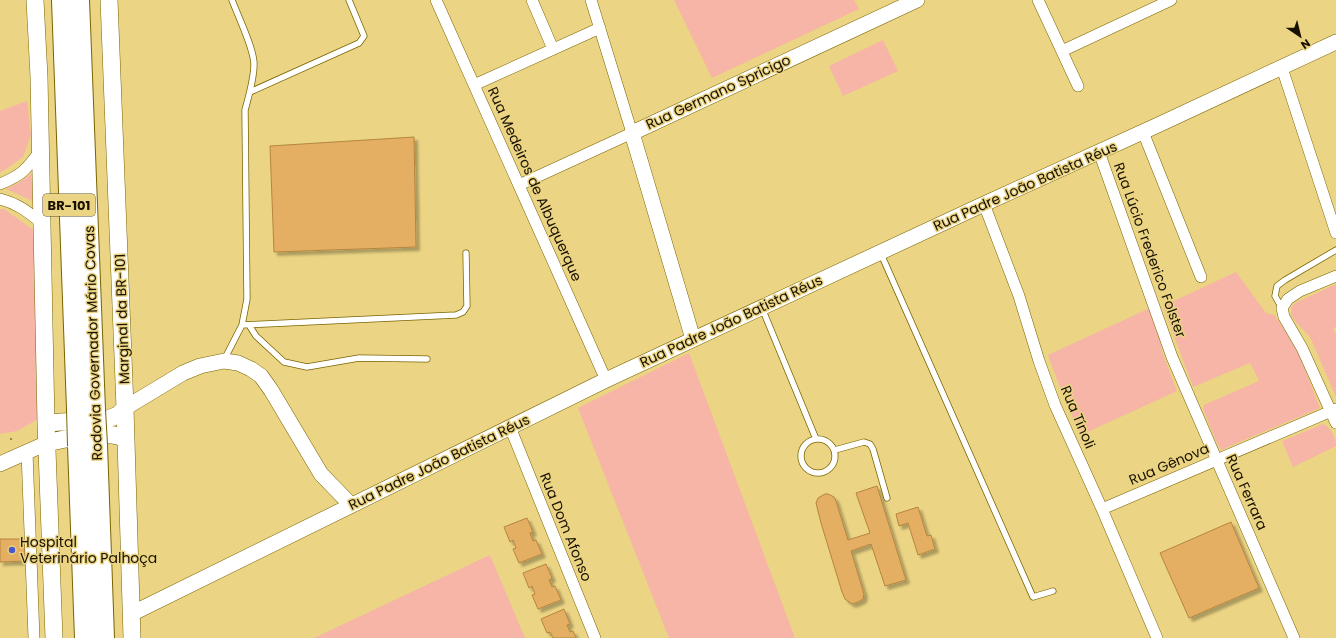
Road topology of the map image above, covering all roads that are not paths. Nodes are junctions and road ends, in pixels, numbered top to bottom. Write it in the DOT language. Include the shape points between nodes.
graph roads {
  1 [pos="35,0"];
  2 [pos="62,0"];
  3 [pos="79,0"];
  4 [pos="109,0"];
  5 [pos="232,0"];
  6 [pos="349,0"];
  7 [pos="436,0"];
  8 [pos="532,0"];
  9 [pos="591,0"];
  10 [pos="917,0"];
  11 [pos="1038,0"];
  12 [pos="1171,0"];
  13 [pos="600,28"];
  14 [pos="1336,42"];
  15 [pos="553,49"];
  16 [pos="1062,51"];
  17 [pos="1282,68"];
  18 [pos="474,85"];
  19 [pos="1078,86"];
  20 [pos="250,92"];
  21 [pos="632,132"];
  22 [pos="1144,132"];
  23 [pos="40,151"];
  24 [pos="1099,152"];
  25 [pos="0,184"];
  26 [pos="519,185"];
  27 [pos="0,199"];
  28 [pos="984,204"];
  29 [pos="42,223"];
  30 [pos="1336,233"];
  31 [pos="1336,250"];
  32 [pos="880,252"];
  33 [pos="466,253"];
  34 [pos="1336,276"];
  35 [pos="1201,277"];
  36 [pos="761,307"];
  37 [pos="1282,308"];
  38 [pos="242,325"];
  39 [pos="249,325"];
  40 [pos="693,339"];
  41 [pos="1172,358"];
  42 [pos="427,359"];
  43 [pos="224,361"];
  44 [pos="606,380"];
  45 [pos="125,408"];
  46 [pos="86,410"];
  47 [pos="1333,410"];
  48 [pos="46,423"];
  49 [pos="1336,423"];
  50 [pos="510,427"];
  51 [pos="816,439"];
  52 [pos="126,440"];
  53 [pos="47,443"];
  54 [pos="88,446"];
  55 [pos="835,450"];
  56 [pos="27,452"];
  57 [pos="1217,461"];
  58 [pos="0,464"];
  59 [pos="887,498"];
  60 [pos="351,505"];
  61 [pos="1102,509"];
  62 [pos="1053,591"];
  63 [pos="131,614"];
  64 [pos="34,638"];
  65 [pos="54,638"];
  66 [pos="84,638"];
  67 [pos="104,638"];
  68 [pos="132,638"];
  69 [pos="594,638"];
  70 [pos="1157,638"];
  71 [pos="1294,638"];
  1 -- 23 [label="main road"];
  2 -- 46 [label="highway, Rodovia Governador Mário Covas / BR-101"];
  3 -- 46 [label="highway, Rodovia Governador Mário Covas / BR-101"];
  4 -- 45 [label="main road, Marginal da BR-101"];
  5 -- 20 [label="lane" via="253,58"];
  6 -- 20 [label="lane" via="364,36 359,43"];
  7 -- 18 [label="street, Rua Medeiros de Albuquerque"];
  8 -- 15 [label="street"];
  9 -- 13 [label="street"];
  10 -- 21 [label="main road, Rua Germano Spricigo"];
  11 -- 16 [label="street"];
  12 -- 16 [label="street"];
  13 -- 15 [label="street"];
  13 -- 21 [label="street"];
  14 -- 17 [label="main road, Rua Padre João Batista Réus"];
  15 -- 18 [label="street"];
  16 -- 19 [label="street"];
  17 -- 22 [label="main road, Rua Padre João Batista Réus"];
  17 -- 30 [label="street"];
  18 -- 26 [label="street, Rua Medeiros de Albuquerque"];
  20 -- 38 [label="lane" via="245,110 247,299"];
  21 -- 26 [label="street, Rua Germano Spricigo"];
  21 -- 40 [label="main road"];
  22 -- 24 [label="main road, Rua Padre João Batista Réus"];
  22 -- 35 [label="street"];
  23 -- 25 [label="street" via="21,175"];
  23 -- 29 [label="main road"];
  24 -- 28 [label="main road, Rua Padre João Batista Réus"];
  24 -- 41 [label="street, Rua Lúcio Frederico Folster"];
  26 -- 44 [label="street, Rua Medeiros de Albuquerque"];
  27 -- 29 [label="street" via="24,209"];
  28 -- 32 [label="main road, Rua Padre João Batista Réus"];
  28 -- 61 [label="street, Rua Tínoli" via="1019,296 1055,406"];
  29 -- 48 [label="main road"];
  31 -- 37 [label="lane" via="1278,286 1275,296"];
  32 -- 36 [label="main road, Rua Padre João Batista Réus"];
  32 -- 62 [label="lane" via="1033,597"];
  33 -- 39 [label="lane" via="467,306 463,312 456,315"];
  34 -- 37 [label="street" via="1288,298"];
  36 -- 40 [label="main road, Rua Padre João Batista Réus"];
  36 -- 51 [label="lane"];
  37 -- 47 [label="street" via="1284,317"];
  38 -- 39 [label="lane"];
  38 -- 43 [label="lane"];
  39 -- 42 [label="lane" via="256,336 284,362 307,367 359,358"];
  40 -- 44 [label="main road, Rua Padre João Batista Réus"];
  41 -- 57 [label="street, Rua Ferrara"];
  43 -- 45 [label="main road" via="183,373"];
  43 -- 60 [label="main road" via="251,369 261,376 321,474"];
  44 -- 50 [label="main road, Rua Padre João Batista Réus"];
  45 -- 48 [label="main road" via="118,415 108,419"];
  45 -- 52 [label="main road, Marginal da BR-101"];
  46 -- 54 [label="highway, Rodovia Governador Mário Covas / BR-101, bridge"];
  47 -- 49 [label="street"];
  47 -- 57 [label="street, Rua Gênova"];
  48 -- 53 [label="main road"];
  50 -- 60 [label="main road, Rua Padre João Batista Réus"];
  50 -- 69 [label="street, Rua Dom Afonso"];
  51 -- 55 [label="lane" via="828,441"];
  51 -- 55 [label="lane" via="807,443 802,452 803,463 809,470 820,473 829,469 835,461"];
  52 -- 53 [label="main road" via="120,436 110,435 61,439"];
  52 -- 63 [label="main road, Marginal da BR-101"];
  53 -- 56 [label="main road"];
  53 -- 65 [label="main road"];
  54 -- 66 [label="highway, Rodovia Governador Mário Covas / BR-101"];
  54 -- 67 [label="highway, Rodovia Governador Mário Covas / BR-101"];
  55 -- 59 [label="lane" via="864,442 870,444 874,450"];
  56 -- 58 [label="main road"];
  56 -- 64 [label="street"];
  57 -- 61 [label="street, Rua Gênova"];
  57 -- 71 [label="street, Rua Ferrara"];
  60 -- 63 [label="main road, Rua Padre João Batista Réus"];
  61 -- 70 [label="street, Rua Tínoli"];
  63 -- 68 [label="main road, Marginal da BR-101"];
}
